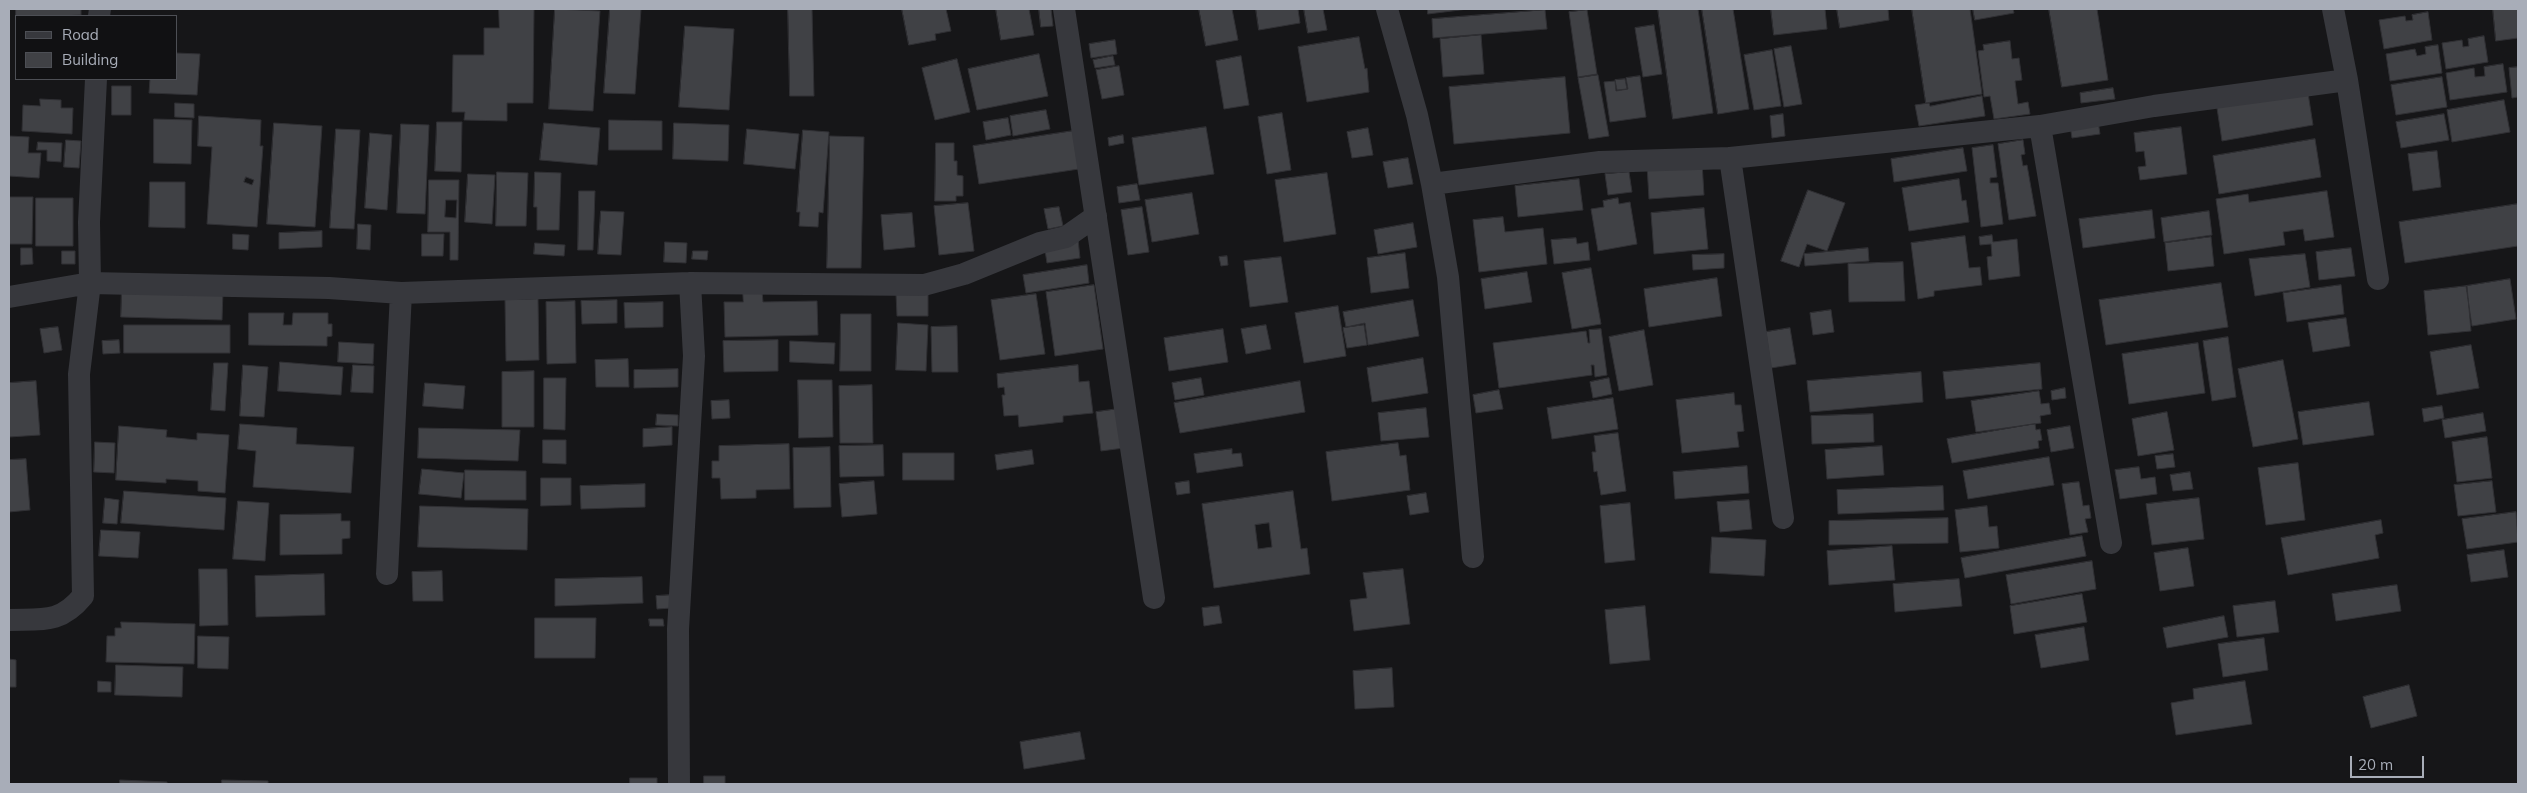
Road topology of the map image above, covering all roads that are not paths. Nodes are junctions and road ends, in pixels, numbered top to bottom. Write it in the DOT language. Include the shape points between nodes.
graph roads {
  1 [pos="1064,9"];
  2 [pos="1388,9"];
  3 [pos="2333,9"];
  4 [pos="96,80"];
  5 [pos="2347,80"];
  6 [pos="2040,126"];
  7 [pos="1730,158"];
  8 [pos="1432,184"];
  9 [pos="1096,216"];
  10 [pos="2378,279"];
  11 [pos="90,283"];
  12 [pos="690,284"];
  13 [pos="401,293"];
  14 [pos="9,297"];
  15 [pos="1783,518"];
  16 [pos="2111,543"];
  17 [pos="1473,558"];
  18 [pos="387,574"];
  19 [pos="1154,598"];
  20 [pos="9,620"];
  21 [pos="679,784"];
  1 -- 9 [label="street"];
  2 -- 8 [label="street"];
  3 -- 5 [label="street"];
  4 -- 11 [label="street" via="89,222"];
  5 -- 6 [label="street" via="2154,106"];
  5 -- 10 [label="street"];
  6 -- 7 [label="street"];
  6 -- 16 [label="street"];
  7 -- 8 [label="street" via="1600,162"];
  7 -- 15 [label="street"];
  8 -- 17 [label="street" via="1448,276"];
  9 -- 12 [label="street" via="1066,237 1040,243 964,274 924,284"];
  9 -- 19 [label="street"];
  11 -- 13 [label="street" via="329,288"];
  11 -- 14 [label="street"];
  11 -- 20 [label="street" via="79,374 83,596 60,617"];
  12 -- 13 [label="street"];
  12 -- 21 [label="street" via="694,356 678,629"];
  13 -- 18 [label="street"];
}
